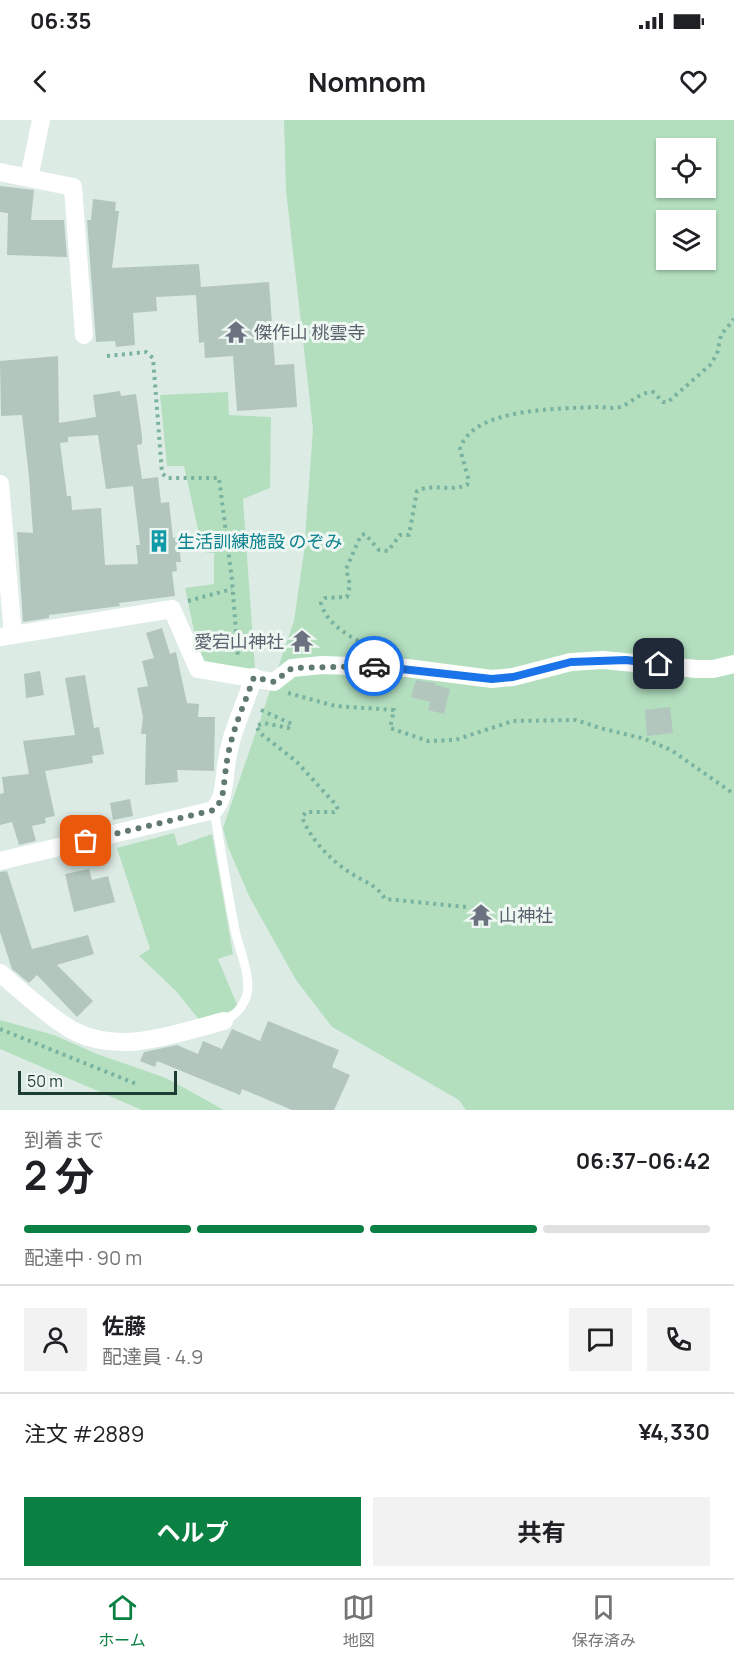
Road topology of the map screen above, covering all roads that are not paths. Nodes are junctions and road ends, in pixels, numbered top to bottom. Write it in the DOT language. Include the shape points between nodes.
graph roads {
  1 [pos="41,120"];
  2 [pos="0,172"];
  3 [pos="29,178"];
  4 [pos="84,335"];
  5 [pos="0,484"];
  6 [pos="7,636"];
  7 [pos="734,664"];
  8 [pos="247,676"];
  9 [pos="214,810"];
  10 [pos="0,861"];
  11 [pos="0,972"];
  12 [pos="224,1021"];
  1 -- 3 [label="street"];
  2 -- 3 [label="street"];
  3 -- 4 [label="street" via="73,187"];
  5 -- 6 [label="street"];
  6 -- 8 [label="street" via="172,609 198,669"];
  7 -- 8 [label="street" via="705,669 626,660 571,662 492,679 407,668 322,666 292,668 274,682"];
  8 -- 9 [label="street" via="245,703 232,729 222,801"];
  9 -- 10 [label="street"];
  9 -- 12 [label="lane" via="248,993 242,1007"];
  11 -- 12 [label="street" via="76,1032 118,1043 158,1038"];
}
